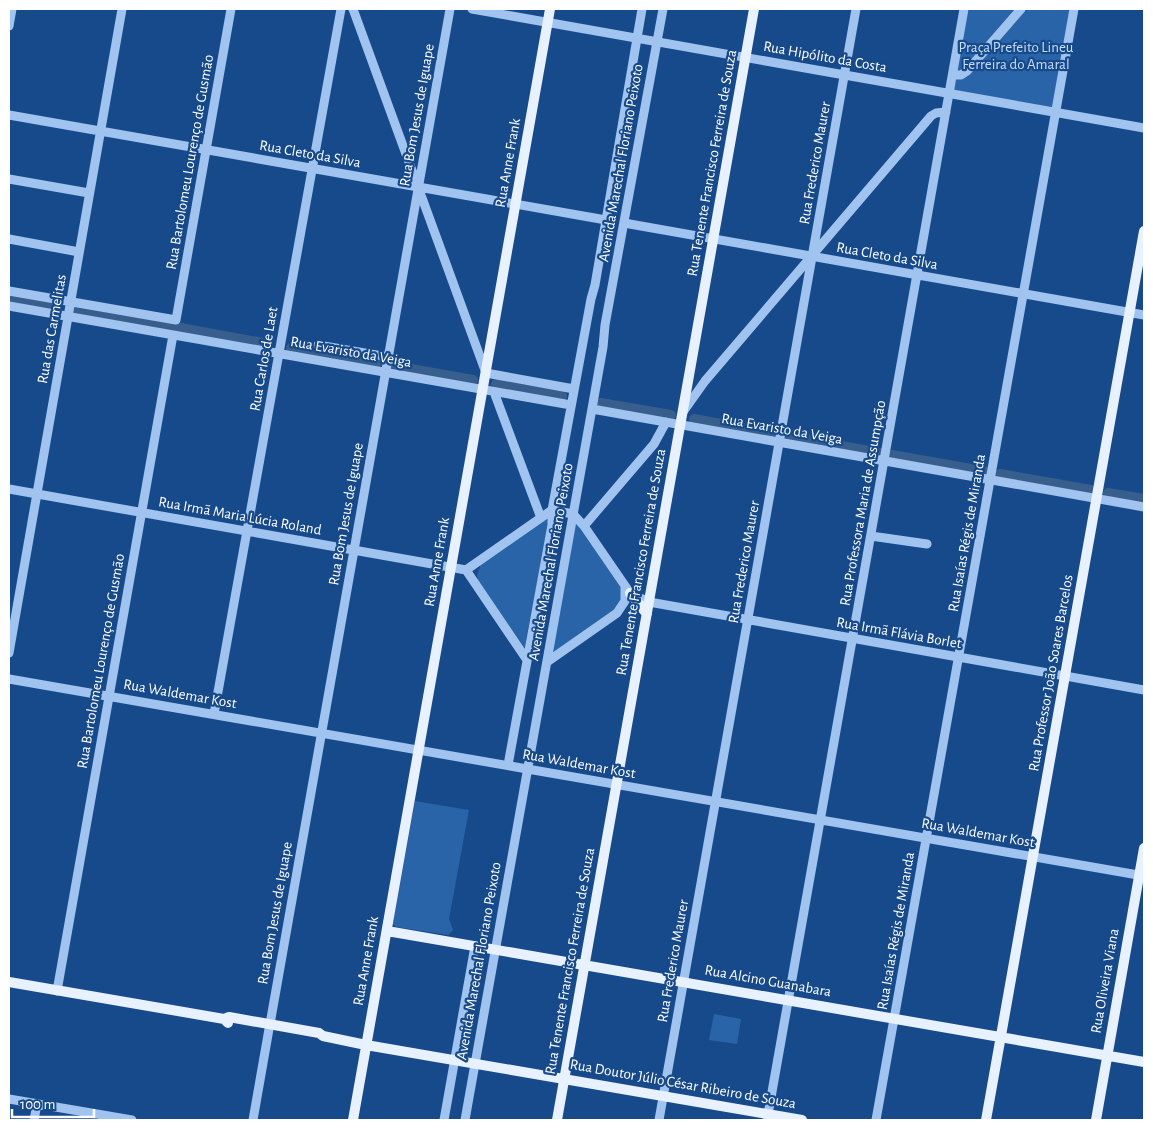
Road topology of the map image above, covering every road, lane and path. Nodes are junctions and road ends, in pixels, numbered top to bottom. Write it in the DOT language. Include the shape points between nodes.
graph roads {
  1 [pos="12,9"];
  2 [pos="122,9"];
  3 [pos="231,9"];
  4 [pos="341,9"];
  5 [pos="353,9"];
  6 [pos="450,9"];
  7 [pos="472,9"];
  8 [pos="550,9"];
  9 [pos="642,9"];
  10 [pos="664,9"];
  11 [pos="754,9"];
  12 [pos="856,9"];
  13 [pos="964,9"];
  14 [pos="1021,9"];
  15 [pos="1074,9"];
  16 [pos="548,22"];
  17 [pos="9,26"];
  18 [pos="637,38"];
  19 [pos="658,42"];
  20 [pos="746,57"];
  21 [pos="844,75"];
  22 [pos="953,75"];
  23 [pos="949,93"];
  24 [pos="946,112"];
  25 [pos="1056,112"];
  26 [pos="9,115"];
  27 [pos="1144,128"];
  28 [pos="100,131"];
  29 [pos="206,150"];
  30 [pos="312,168"];
  31 [pos="9,179"];
  32 [pos="418,187"];
  33 [pos="89,193"];
  34 [pos="516,204"];
  35 [pos="606,220"];
  36 [pos="624,223"];
  37 [pos="1144,231"];
  38 [pos="9,239"];
  39 [pos="713,239"];
  40 [pos="79,252"];
  41 [pos="812,257"];
  42 [pos="917,275"];
  43 [pos="9,291"];
  44 [pos="1024,294"];
  45 [pos="70,301"];
  46 [pos="9,306"];
  47 [pos="1130,313"];
  48 [pos="1144,315"];
  49 [pos="68,316"];
  50 [pos="173,335"];
  51 [pos="318,345"];
  52 [pos="279,354"];
  53 [pos="388,358"];
  54 [pos="385,372"];
  55 [pos="486,373"];
  56 [pos="689,379"];
  57 [pos="705,381"];
  58 [pos="574,389"];
  59 [pos="483,390"];
  60 [pos="494,392"];
  61 [pos="571,405"];
  62 [pos="592,409"];
  63 [pos="683,412"];
  64 [pos="666,422"];
  65 [pos="680,424"];
  66 [pos="780,436"];
  67 [pos="884,461"];
  68 [pos="990,479"];
  69 [pos="9,489"];
  70 [pos="37,494"];
  71 [pos="1097,498"];
  72 [pos="1144,507"];
  73 [pos="552,510"];
  74 [pos="142,512"];
  75 [pos="573,514"];
  76 [pos="541,518"];
  77 [pos="584,526"];
  78 [pos="247,531"];
  79 [pos="871,536"];
  80 [pos="927,544"];
  81 [pos="354,550"];
  82 [pos="451,567"];
  83 [pos="466,570"];
  84 [pos="627,589"];
  85 [pos="649,602"];
  86 [pos="647,614"];
  87 [pos="748,620"];
  88 [pos="853,638"];
  89 [pos="9,654"];
  90 [pos="959,657"];
  91 [pos="527,660"];
  92 [pos="547,662"];
  93 [pos="1065,676"];
  94 [pos="9,679"];
  95 [pos="1144,690"];
  96 [pos="109,696"];
  97 [pos="214,714"];
  98 [pos="321,733"];
  99 [pos="419,750"];
  100 [pos="508,765"];
  101 [pos="528,769"];
  102 [pos="617,784"];
  103 [pos="715,801"];
  104 [pos="821,820"];
  105 [pos="926,838"];
  106 [pos="1144,848"];
  107 [pos="1033,857"];
  108 [pos="1142,876"];
  109 [pos="387,931"];
  110 [pos="475,946"];
  111 [pos="495,950"];
  112 [pos="584,965"];
  113 [pos="9,982"];
  114 [pos="683,982"];
  115 [pos="57,991"];
  116 [pos="789,1000"];
  117 [pos="894,1018"];
  118 [pos="269,1027"];
  119 [pos="1001,1037"];
  120 [pos="366,1045"];
  121 [pos="1107,1055"];
  122 [pos="455,1060"];
  123 [pos="1144,1062"];
  124 [pos="475,1064"];
  125 [pos="564,1079"];
  126 [pos="663,1096"];
  127 [pos="9,1099"];
  128 [pos="37,1104"];
  129 [pos="768,1117"];
  130 [pos="34,1120"];
  131 [pos="132,1120"];
  132 [pos="253,1120"];
  133 [pos="353,1120"];
  134 [pos="444,1120"];
  135 [pos="465,1120"];
  136 [pos="557,1120"];
  137 [pos="659,1120"];
  138 [pos="802,1120"];
  139 [pos="876,1120"];
  140 [pos="986,1120"];
  141 [pos="1096,1120"];
  1 -- 17 [label="street"];
  2 -- 28 [label="street, Rua das Carmelitas"];
  3 -- 29 [label="street, Rua Bartolomeu Lourenço de Gusmão"];
  4 -- 30 [label="street, Rua Carlos de Laet"];
  5 -- 32 [label="street"];
  6 -- 32 [label="street, Rua Bom Jesus de Iguape"];
  7 -- 16 [label="street, Rua Hipólito da Costa"];
  8 -- 16 [label="main road, Rua Anne Frank"];
  9 -- 18 [label="street, Avenida Marechal Floriano Peixoto"];
  10 -- 19 [label="street, Avenida Marechal Floriano Peixoto"];
  11 -- 20 [label="main road, Rua Tenente Francisco Ferreira de Souza"];
  12 -- 21 [label="street, Rua Frederico Maurer"];
  13 -- 22 [label="street, Rua Professora Maria de Assumpção"];
  14 -- 22 [label="street" via="968,71"];
  15 -- 25 [label="street, Rua Isaías Régis de Miranda"];
  16 -- 18 [label="street, Rua Hipólito da Costa"];
  16 -- 34 [label="main road, Rua Anne Frank"];
  18 -- 19 [label="street, Rua Hipólito da Costa"];
  18 -- 35 [label="street, Avenida Marechal Floriano Peixoto"];
  19 -- 20 [label="street, Rua Hipólito da Costa"];
  19 -- 36 [label="street, Avenida Marechal Floriano Peixoto"];
  20 -- 21 [label="street, Rua Hipólito da Costa"];
  20 -- 39 [label="main road, Rua Tenente Francisco Ferreira de Souza"];
  21 -- 23 [label="street, Rua Hipólito da Costa"];
  21 -- 41 [label="street, Rua Frederico Maurer"];
  22 -- 23 [label="street, Rua Professora Maria de Assumpção"];
  23 -- 24 [label="street, Rua Professora Maria de Assumpção"];
  23 -- 25 [label="street, Rua Hipólito da Costa"];
  24 -- 41 [label="street" via="930,116"];
  24 -- 42 [label="street, Rua Professora Maria de Assumpção"];
  25 -- 27 [label="street, Rua Hipólito da Costa"];
  25 -- 44 [label="street, Rua Isaías Régis de Miranda"];
  26 -- 28 [label="street, Rua Cleto da Silva"];
  28 -- 29 [label="street, Rua Cleto da Silva"];
  28 -- 33 [label="street, Rua das Carmelitas"];
  29 -- 30 [label="street, Rua Cleto da Silva"];
  29 -- 45 [label="street, Rua Bartolomeu Lourenço de Gusmão" via="176,320"];
  30 -- 32 [label="street, Rua Cleto da Silva"];
  30 -- 52 [label="street, Rua Carlos de Laet"];
  31 -- 33 [label="street"];
  32 -- 34 [label="street, Rua Cleto da Silva"];
  32 -- 53 [label="street, Rua Bom Jesus de Iguape"];
  32 -- 55 [label="street"];
  33 -- 40 [label="street, Rua das Carmelitas"];
  34 -- 35 [label="street, Rua Cleto da Silva"];
  34 -- 55 [label="main road, Rua Anne Frank"];
  35 -- 58 [label="street, Avenida Marechal Floriano Peixoto"];
  36 -- 39 [label="street, Rua Cleto da Silva"];
  36 -- 62 [label="street, Avenida Marechal Floriano Peixoto"];
  37 -- 47 [label="main road, Rua Professor João Soares Barcelos"];
  38 -- 40 [label="street"];
  39 -- 41 [label="street, Rua Cleto da Silva"];
  39 -- 56 [label="main road, Rua Tenente Francisco Ferreira de Souza"];
  40 -- 45 [label="street, Rua das Carmelitas"];
  41 -- 42 [label="street, Rua Cleto da Silva"];
  41 -- 57 [label="street"];
  41 -- 66 [label="street, Rua Frederico Maurer"];
  42 -- 44 [label="street, Rua Cleto da Silva"];
  42 -- 67 [label="street, Rua Professora Maria de Assumpção"];
  43 -- 45 [label="street"];
  44 -- 47 [label="street, Rua Cleto da Silva"];
  44 -- 68 [label="street, Rua Isaías Régis de Miranda"];
  45 -- 49 [label="street, Rua das Carmelitas"];
  46 -- 49 [label="street, Rua Evaristo da Veiga"];
  47 -- 48 [label="street, Rua Cleto da Silva"];
  47 -- 71 [label="main road, Rua Professor João Soares Barcelos"];
  49 -- 50 [label="street, Rua Evaristo da Veiga"];
  49 -- 70 [label="street, Rua das Carmelitas"];
  50 -- 52 [label="street, Rua Evaristo da Veiga"];
  50 -- 74 [label="street, Rua Bartolomeu Lourenço de Gusmão"];
  51 -- 53 [label="street, Rua Evaristo da Veiga"];
  52 -- 54 [label="street, Rua Evaristo da Veiga"];
  52 -- 78 [label="street, Rua Carlos de Laet"];
  53 -- 54 [label="street, Rua Bom Jesus de Iguape"];
  54 -- 59 [label="street, Rua Evaristo da Veiga"];
  54 -- 81 [label="street, Rua Bom Jesus de Iguape"];
  55 -- 58 [label="street"];
  55 -- 59 [label="main road, Rua Anne Frank"];
  56 -- 57 [label="street" via="697,383"];
  56 -- 63 [label="main road, Rua Tenente Francisco Ferreira de Souza"];
  57 -- 63 [label="street"];
  58 -- 61 [label="street, Avenida Marechal Floriano Peixoto"];
  59 -- 60 [label="street, Rua Evaristo da Veiga"];
  59 -- 82 [label="main road, Rua Anne Frank"];
  60 -- 61 [label="street, Rua Evaristo da Veiga"];
  60 -- 76 [label="street"];
  61 -- 73 [label="street, Avenida Marechal Floriano Peixoto"];
  62 -- 64 [label="street, Rua Evaristo da Veiga"];
  62 -- 75 [label="street, Avenida Marechal Floriano Peixoto"];
  63 -- 65 [label="main road, Rua Tenente Francisco Ferreira de Souza"];
  64 -- 65 [label="street, Rua Evaristo da Veiga"];
  64 -- 77 [label="street" via="654,444"];
  65 -- 66 [label="street, Rua Evaristo da Veiga"];
  65 -- 85 [label="main road, Rua Tenente Francisco Ferreira de Souza"];
  66 -- 67 [label="street, Rua Evaristo da Veiga"];
  66 -- 87 [label="street, Rua Frederico Maurer"];
  67 -- 68 [label="street, Rua Evaristo da Veiga"];
  67 -- 79 [label="street, Rua Professora Maria de Assumpção"];
  68 -- 71 [label="street, Rua Evaristo da Veiga"];
  68 -- 90 [label="street, Rua Isaías Régis de Miranda"];
  69 -- 70 [label="street, Rua Irmã Maria Lúcia Roland"];
  70 -- 74 [label="street, Rua Irmã Maria Lúcia Roland"];
  70 -- 89 [label="street, Rua das Carmelitas"];
  71 -- 72 [label="street, Rua Evaristo da Veiga"];
  71 -- 93 [label="main road, Rua Professor João Soares Barcelos"];
  73 -- 75 [label="street"];
  73 -- 76 [label="street"];
  73 -- 91 [label="street, Avenida Marechal Floriano Peixoto"];
  74 -- 78 [label="street, Rua Irmã Maria Lúcia Roland"];
  74 -- 96 [label="street, Rua Bartolomeu Lourenço de Gusmão"];
  75 -- 77 [label="street"];
  75 -- 92 [label="street, Avenida Marechal Floriano Peixoto"];
  76 -- 83 [label="street"];
  77 -- 84 [label="street"];
  78 -- 81 [label="street, Rua Irmã Maria Lúcia Roland"];
  78 -- 97 [label="street, Rua Carlos de Laet"];
  79 -- 80 [label="street"];
  79 -- 88 [label="street, Rua Professora Maria de Assumpção"];
  81 -- 82 [label="street, Rua Irmã Maria Lúcia Roland"];
  81 -- 98 [label="street, Rua Bom Jesus de Iguape"];
  82 -- 83 [label="street, Rua Irmã Maria Lúcia Roland"];
  82 -- 99 [label="main road, Rua Anne Frank"];
  83 -- 91 [label="street"];
  84 -- 85 [label="street, Rua Irmã Flávia Borlet"];
  84 -- 86 [label="main road"];
  84 -- 92 [label="street" via="625,601 617,612"];
  85 -- 86 [label="main road, Rua Tenente Francisco Ferreira de Souza"];
  85 -- 87 [label="street, Rua Irmã Flávia Borlet"];
  86 -- 102 [label="main road, Rua Tenente Francisco Ferreira de Souza"];
  87 -- 88 [label="street, Rua Irmã Flávia Borlet"];
  87 -- 103 [label="street, Rua Frederico Maurer"];
  88 -- 90 [label="street, Rua Irmã Flávia Borlet"];
  88 -- 104 [label="street, Rua Professora Maria de Assumpção"];
  90 -- 93 [label="street, Rua Irmã Flávia Borlet"];
  90 -- 105 [label="street, Rua Isaías Régis de Miranda"];
  91 -- 100 [label="street, Avenida Marechal Floriano Peixoto"];
  92 -- 101 [label="street, Avenida Marechal Floriano Peixoto"];
  93 -- 95 [label="street, Rua Irmã Flávia Borlet"];
  93 -- 107 [label="main road, Rua Professor João Soares Barcelos"];
  94 -- 96 [label="street, Rua Waldemar Kost"];
  96 -- 97 [label="street, Rua Waldemar Kost"];
  96 -- 115 [label="street, Rua Bartolomeu Lourenço de Gusmão"];
  97 -- 98 [label="street, Rua Waldemar Kost"];
  98 -- 99 [label="street, Rua Waldemar Kost"];
  98 -- 118 [label="street, Rua Bom Jesus de Iguape"];
  99 -- 100 [label="street, Rua Waldemar Kost"];
  99 -- 109 [label="main road, Rua Anne Frank"];
  100 -- 101 [label="street, Rua Waldemar Kost"];
  101 -- 102 [label="street, Rua Waldemar Kost"];
  101 -- 111 [label="street, Avenida Marechal Floriano Peixoto"];
  102 -- 103 [label="street, Rua Waldemar Kost"];
  102 -- 112 [label="main road, Rua Tenente Francisco Ferreira de Souza"];
  103 -- 104 [label="street, Rua Waldemar Kost"];
  103 -- 114 [label="street, Rua Frederico Maurer"];
  104 -- 105 [label="street, Rua Waldemar Kost"];
  104 -- 116 [label="street, Rua Professora Maria de Assumpção"];
  105 -- 107 [label="street, Rua Waldemar Kost"];
  105 -- 117 [label="street, Rua Isaías Régis de Miranda"];
  106 -- 108 [label="main road, Rua Oliveira Viana"];
  107 -- 108 [label="street, Rua Waldemar Kost"];
  107 -- 119 [label="main road, Rua Professor João Soares Barcelos"];
  108 -- 121 [label="main road, Rua Oliveira Viana"];
  109 -- 110 [label="main road, Rua Alcino Guanabara"];
  109 -- 120 [label="main road, Rua Anne Frank"];
  110 -- 111 [label="main road, Rua Alcino Guanabara"];
  110 -- 122 [label="street, Avenida Marechal Floriano Peixoto"];
  111 -- 112 [label="main road, Rua Alcino Guanabara"];
  111 -- 124 [label="street, Avenida Marechal Floriano Peixoto"];
  112 -- 114 [label="main road, Rua Alcino Guanabara"];
  112 -- 125 [label="main road, Rua Tenente Francisco Ferreira de Souza"];
  113 -- 115 [label="main road, Rua Doutor Júlio César Ribeiro de Souza"];
  114 -- 116 [label="main road, Rua Alcino Guanabara"];
  114 -- 126 [label="street, Rua Frederico Maurer"];
  115 -- 118 [label="main road, Rua Doutor Júlio César Ribeiro de Souza" via="224,1019 229,1017"];
  116 -- 117 [label="main road, Rua Alcino Guanabara"];
  116 -- 129 [label="street, Rua Professora Maria de Assumpção"];
  117 -- 119 [label="main road, Rua Alcino Guanabara"];
  117 -- 139 [label="street, Rua Isaías Régis de Miranda"];
  118 -- 120 [label="main road, Rua Doutor Júlio César Ribeiro de Souza" via="319,1033"];
  118 -- 132 [label="street, Rua Bom Jesus de Iguape"];
  119 -- 121 [label="main road, Rua Alcino Guanabara"];
  119 -- 140 [label="main road, Rua Professor João Soares Barcelos"];
  120 -- 122 [label="main road, Rua Doutor Júlio César Ribeiro de Souza"];
  120 -- 133 [label="main road, Rua Anne Frank"];
  121 -- 123 [label="main road, Rua Alcino Guanabara"];
  121 -- 141 [label="main road, Rua Oliveira Viana"];
  122 -- 124 [label="main road, Rua Doutor Júlio César Ribeiro de Souza"];
  122 -- 134 [label="street, Avenida Marechal Floriano Peixoto"];
  124 -- 125 [label="main road, Rua Doutor Júlio César Ribeiro de Souza"];
  124 -- 135 [label="street, Avenida Marechal Floriano Peixoto"];
  125 -- 126 [label="main road, Rua Doutor Júlio César Ribeiro de Souza"];
  125 -- 136 [label="main road, Rua Tenente Francisco Ferreira de Souza"];
  126 -- 129 [label="main road, Rua Doutor Júlio César Ribeiro de Souza"];
  126 -- 137 [label="street, Rua Frederico Maurer"];
  127 -- 128 [label="street"];
  128 -- 130 [label="street"];
  128 -- 131 [label="street"];
  129 -- 138 [label="main road, Rua Doutor Júlio César Ribeiro de Souza"];
}
